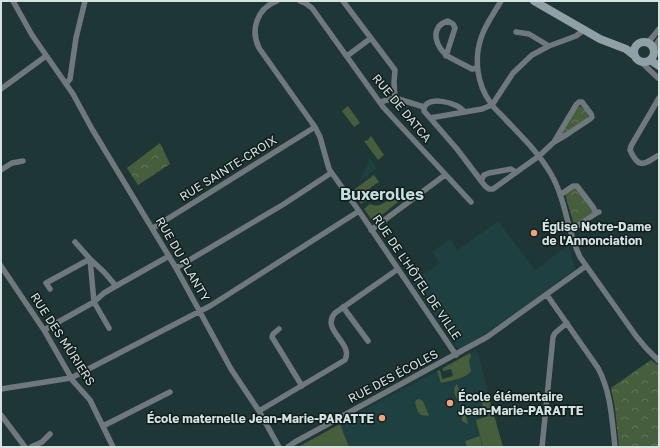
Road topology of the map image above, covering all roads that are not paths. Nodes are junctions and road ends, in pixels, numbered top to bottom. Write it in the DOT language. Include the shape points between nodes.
graph roads {
  1 [pos="13,1"];
  2 [pos="85,1"];
  3 [pos="277,1"];
  4 [pos="343,1"];
  5 [pos="501,1"];
  6 [pos="534,1"];
  7 [pos="304,2"];
  8 [pos="266,3"];
  9 [pos="659,29"];
  10 [pos="584,30"];
  11 [pos="516,32"];
  12 [pos="371,38"];
  13 [pos="659,40"];
  14 [pos="642,44"];
  15 [pos="618,45"];
  16 [pos="549,46"];
  17 [pos="46,56"];
  18 [pos="347,56"];
  19 [pos="446,56"];
  20 [pos="653,57"];
  21 [pos="637,59"];
  22 [pos="659,66"];
  23 [pos="477,68"];
  24 [pos="658,78"];
  25 [pos="66,84"];
  26 [pos="1,89"];
  27 [pos="395,98"];
  28 [pos="659,98"];
  29 [pos="380,102"];
  30 [pos="492,105"];
  31 [pos="424,107"];
  32 [pos="464,112"];
  33 [pos="430,118"];
  34 [pos="316,127"];
  35 [pos="554,142"];
  36 [pos="659,155"];
  37 [pos="538,156"];
  38 [pos="23,161"];
  39 [pos="1,170"];
  40 [pos="516,172"];
  41 [pos="332,173"];
  42 [pos="445,175"];
  43 [pos="481,181"];
  44 [pos="560,195"];
  45 [pos="471,202"];
  46 [pos="359,211"];
  47 [pos="153,228"];
  48 [pos="371,230"];
  49 [pos="571,230"];
  50 [pos="75,242"];
  51 [pos="169,256"];
  52 [pos="90,259"];
  53 [pos="1,266"];
  54 [pos="586,266"];
  55 [pos="176,268"];
  56 [pos="398,269"];
  57 [pos="116,286"];
  58 [pos="50,289"];
  59 [pos="547,295"];
  60 [pos="94,302"];
  61 [pos="344,307"];
  62 [pos="200,311"];
  63 [pos="567,323"];
  64 [pos="109,328"];
  65 [pos="279,329"];
  66 [pos="44,330"];
  67 [pos="368,341"];
  68 [pos="456,355"];
  69 [pos="659,361"];
  70 [pos="71,378"];
  71 [pos="302,386"];
  72 [pos="1,389"];
  73 [pos="170,392"];
  74 [pos="259,412"];
  75 [pos="1,415"];
  76 [pos="103,426"];
  77 [pos="50,434"];
  78 [pos="25,447"];
  79 [pos="32,447"];
  80 [pos="113,447"];
  81 [pos="279,447"];
  82 [pos="288,447"];
  83 [pos="542,447"];
  84 [pos="615,447"];
  1 -- 17 [label="street, RUE DU PLANTY"];
  2 -- 25 [label="street" via="70,79"];
  3 -- 8 [label="street, RUE DE L'HÔTEL DE VILLE"];
  4 -- 12 [label="street"];
  5 -- 23 [label="street" via="481,38"];
  6 -- 10 [label="street"];
  7 -- 18 [label="street, RUE DE DATCA" via="312,8"];
  8 -- 34 [label="street, RUE DE L'HÔTEL DE VILLE" via="256,23 257,43"];
  9 -- 14 [label="street" via="651,39"];
  10 -- 15 [label="street"];
  10 -- 16 [label="street" via="576,36"];
  11 -- 16 [label="street" via="529,34"];
  12 -- 18 [label="street"];
  12 -- 27 [label="street" via="395,70"];
  13 -- 20 [label="street"];
  14 -- 15 [label="street"];
  14 -- 20 [label="street" via="651,45"];
  14 -- 21 [label="street" via="634,50"];
  15 -- 21 [label="street"];
  16 -- 30 [label="street" via="532,55 513,73"];
  17 -- 25 [label="street, RUE DU PLANTY"];
  17 -- 26 [label="street"];
  18 -- 29 [label="street, RUE DE DATCA"];
  19 -- 19 [label="street" via="435,35 438,28 448,21 455,28"];
  19 -- 23 [label="street" via="472,69"];
  20 -- 21 [label="street" via="644,62"];
  20 -- 22 [label="street"];
  20 -- 24 [label="street" via="650,67"];
  21 -- 24 [label="street"];
  23 -- 30 [label="street" via="482,86"];
  25 -- 47 [label="street, RUE DU PLANTY"];
  27 -- 29 [label="street"];
  27 -- 31 [label="street"];
  28 -- 36 [label="street" via="630,150 642,164"];
  29 -- 42 [label="street, RUE DE DATCA"];
  30 -- 32 [label="street"];
  30 -- 37 [label="street"];
  31 -- 32 [label="street" via="430,102 443,102 461,108"];
  31 -- 33 [label="street"];
  32 -- 33 [label="street"];
  33 -- 43 [label="street"];
  34 -- 41 [label="street, RUE DE L'HÔTEL DE VILLE"];
  34 -- 47 [label="street, RUE SAINTE-CROIX"];
  35 -- 35 [label="street" via="576,105 582,102 591,118"];
  35 -- 37 [label="street"];
  37 -- 40 [label="street"];
  37 -- 44 [label="street" via="551,174"];
  38 -- 39 [label="street" via="12,163"];
  40 -- 43 [label="street" via="511,169 489,173 484,175"];
  40 -- 43 [label="street" via="493,189 487,188"];
  41 -- 46 [label="street, RUE DE L'HÔTEL DE VILLE"];
  41 -- 55 [label="street"];
  42 -- 45 [label="street, RUE DE DATCA"];
  42 -- 48 [label="street"];
  44 -- 49 [label="street"];
  44 -- 49 [label="street" via="577,186 597,213"];
  46 -- 48 [label="street, RUE DE L'HÔTEL DE VILLE"];
  46 -- 62 [label="street"];
  47 -- 51 [label="street, RUE DU PLANTY"];
  48 -- 56 [label="street, RUE DE L'HÔTEL DE VILLE"];
  49 -- 54 [label="street" via="578,253"];
  50 -- 52 [label="street"];
  51 -- 55 [label="street, RUE DU PLANTY"];
  51 -- 57 [label="street"];
  52 -- 57 [label="street"];
  52 -- 58 [label="street" via="46,283"];
  52 -- 60 [label="street"];
  53 -- 66 [label="street, RUE DES MÛRIERS"];
  54 -- 59 [label="street, RUE DES ÉCOLES"];
  54 -- 69 [label="street" via="636,336"];
  55 -- 62 [label="street, RUE DU PLANTY"];
  56 -- 61 [label="street"];
  56 -- 68 [label="street, RUE DE L'HÔTEL DE VILLE"];
  57 -- 60 [label="street"];
  59 -- 63 [label="street"];
  59 -- 68 [label="street, RUE DES ÉCOLES" via="488,337"];
  60 -- 64 [label="street"];
  60 -- 66 [label="street"];
  61 -- 67 [label="street"];
  61 -- 71 [label="street" via="332,316 330,322 346,350 347,357 343,362"];
  62 -- 70 [label="street"];
  62 -- 74 [label="street, RUE DU PLANTY" via="231,369"];
  63 -- 83 [label="street" via="555,332 553,337"];
  63 -- 84 [label="street" via="603,378 610,399"];
  65 -- 71 [label="street" via="272,337"];
  66 -- 70 [label="street, RUE DES MÛRIERS"];
  68 -- 82 [label="street, RUE DES ÉCOLES"];
  70 -- 72 [label="street"];
  70 -- 76 [label="street, RUE DES MÛRIERS" via="90,400"];
  71 -- 74 [label="street"];
  73 -- 76 [label="street"];
  74 -- 81 [label="street, RUE DU PLANTY"];
  75 -- 78 [label="street"];
  76 -- 80 [label="street, RUE DES MÛRIERS"];
  77 -- 79 [label="street"];
}
